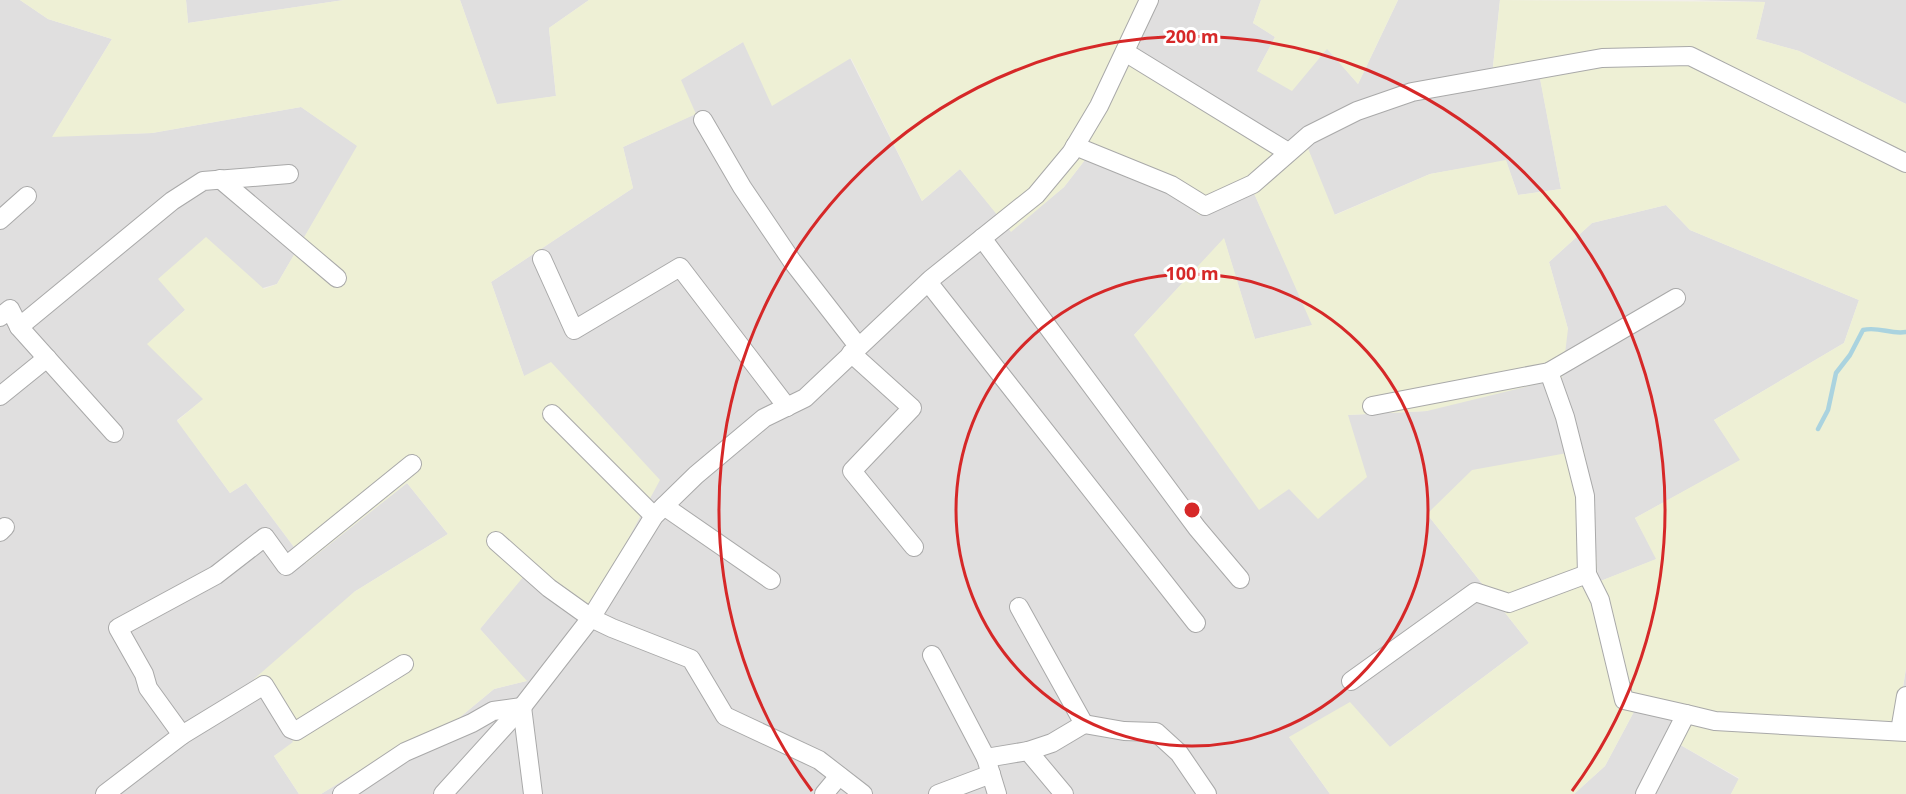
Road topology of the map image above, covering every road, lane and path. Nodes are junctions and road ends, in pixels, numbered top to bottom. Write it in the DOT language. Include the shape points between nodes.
graph roads {
  1 [pos="1149,0"];
  2 [pos="1125,52"];
  3 [pos="703,120"];
  4 [pos="1075,146"];
  5 [pos="1288,152"];
  6 [pos="1906,163"];
  7 [pos="289,174"];
  8 [pos="220,179"];
  9 [pos="27,196"];
  10 [pos="0,220"];
  11 [pos="982,238"];
  12 [pos="542,259"];
  13 [pos="337,278"];
  14 [pos="928,282"];
  15 [pos="1676,298"];
  16 [pos="0,317"];
  17 [pos="19,327"];
  18 [pos="855,349"];
  19 [pos="47,358"];
  20 [pos="1549,372"];
  21 [pos="0,396"];
  22 [pos="1372,406"];
  23 [pos="787,407"];
  24 [pos="552,414"];
  25 [pos="114,432"];
  26 [pos="412,464"];
  27 [pos="659,511"];
  28 [pos="496,541"];
  29 [pos="914,547"];
  30 [pos="1587,574"];
  31 [pos="1240,579"];
  32 [pos="771,580"];
  33 [pos="1019,607"];
  34 [pos="591,618"];
  35 [pos="1196,623"];
  36 [pos="932,655"];
  37 [pos="404,664"];
  38 [pos="1351,681"];
  39 [pos="1906,696"];
  40 [pos="522,707"];
  41 [pos="1686,714"];
  42 [pos="1084,724"];
  43 [pos="1903,732"];
  44 [pos="182,735"];
  45 [pos="1028,751"];
  46 [pos="989,766"];
  47 [pos="839,776"];
  48 [pos="105,794"];
  49 [pos="342,794"];
  50 [pos="443,794"];
  51 [pos="533,794"];
  52 [pos="824,794"];
  53 [pos="863,794"];
  54 [pos="938,794"];
  55 [pos="997,794"];
  56 [pos="1064,794"];
  57 [pos="1207,794"];
  58 [pos="1645,794"];
  1 -- 2 [label="street"];
  2 -- 4 [label="street"];
  2 -- 5 [label="street"];
  3 -- 18 [label="street" via="785,252"];
  4 -- 5 [label="street" via="1171,185 1205,206 1253,184"];
  4 -- 11 [label="street" via="1036,195"];
  5 -- 6 [label="street" via="1309,135 1357,111 1412,92 1602,58 1690,56"];
  7 -- 8 [label="street"];
  8 -- 13 [label="street"];
  8 -- 17 [label="street" via="203,181 172,201"];
  9 -- 10 [label="street"];
  11 -- 14 [label="street"];
  11 -- 31 [label="street" via="1197,528"];
  12 -- 23 [label="street" via="574,330 680,267"];
  14 -- 18 [label="street"];
  14 -- 35 [label="street"];
  15 -- 20 [label="street"];
  16 -- 17 [label="street" via="10,309"];
  17 -- 19 [label="street"];
  18 -- 23 [label="street" via="804,398"];
  18 -- 29 [label="street" via="912,408 852,471"];
  19 -- 21 [label="street"];
  19 -- 25 [label="street"];
  20 -- 22 [label="street"];
  20 -- 30 [label="street" via="1585,496"];
  23 -- 27 [label="street" via="764,418"];
  24 -- 27 [label="street"];
  26 -- 44 [label="street" via="286,566 265,537 216,575 118,628 148,688"];
  27 -- 32 [label="street"];
  27 -- 34 [label="street"];
  28 -- 34 [label="street" via="549,588"];
  30 -- 38 [label="street" via="1509,603 1474,592"];
  30 -- 41 [label="street" via="1600,600 1624,700"];
  33 -- 42 [label="street"];
  34 -- 40 [label="street"];
  34 -- 47 [label="street" via="691,658 725,716 819,760"];
  36 -- 46 [label="street"];
  37 -- 44 [label="street" via="296,731 264,685"];
  39 -- 43 [label="street"];
  40 -- 49 [label="street" via="493,711 405,752"];
  40 -- 50 [label="street"];
  40 -- 51 [label="street"];
  41 -- 43 [label="street" via="1715,721"];
  41 -- 58 [label="street"];
  42 -- 45 [label="street" via="1052,743"];
  42 -- 57 [label="street" via="1156,732 1179,753"];
  44 -- 48 [label="street"];
  45 -- 46 [label="street"];
  45 -- 56 [label="street"];
  46 -- 54 [label="street"];
  46 -- 55 [label="street"];
  47 -- 52 [label="street"];
  47 -- 53 [label="street"];
}
